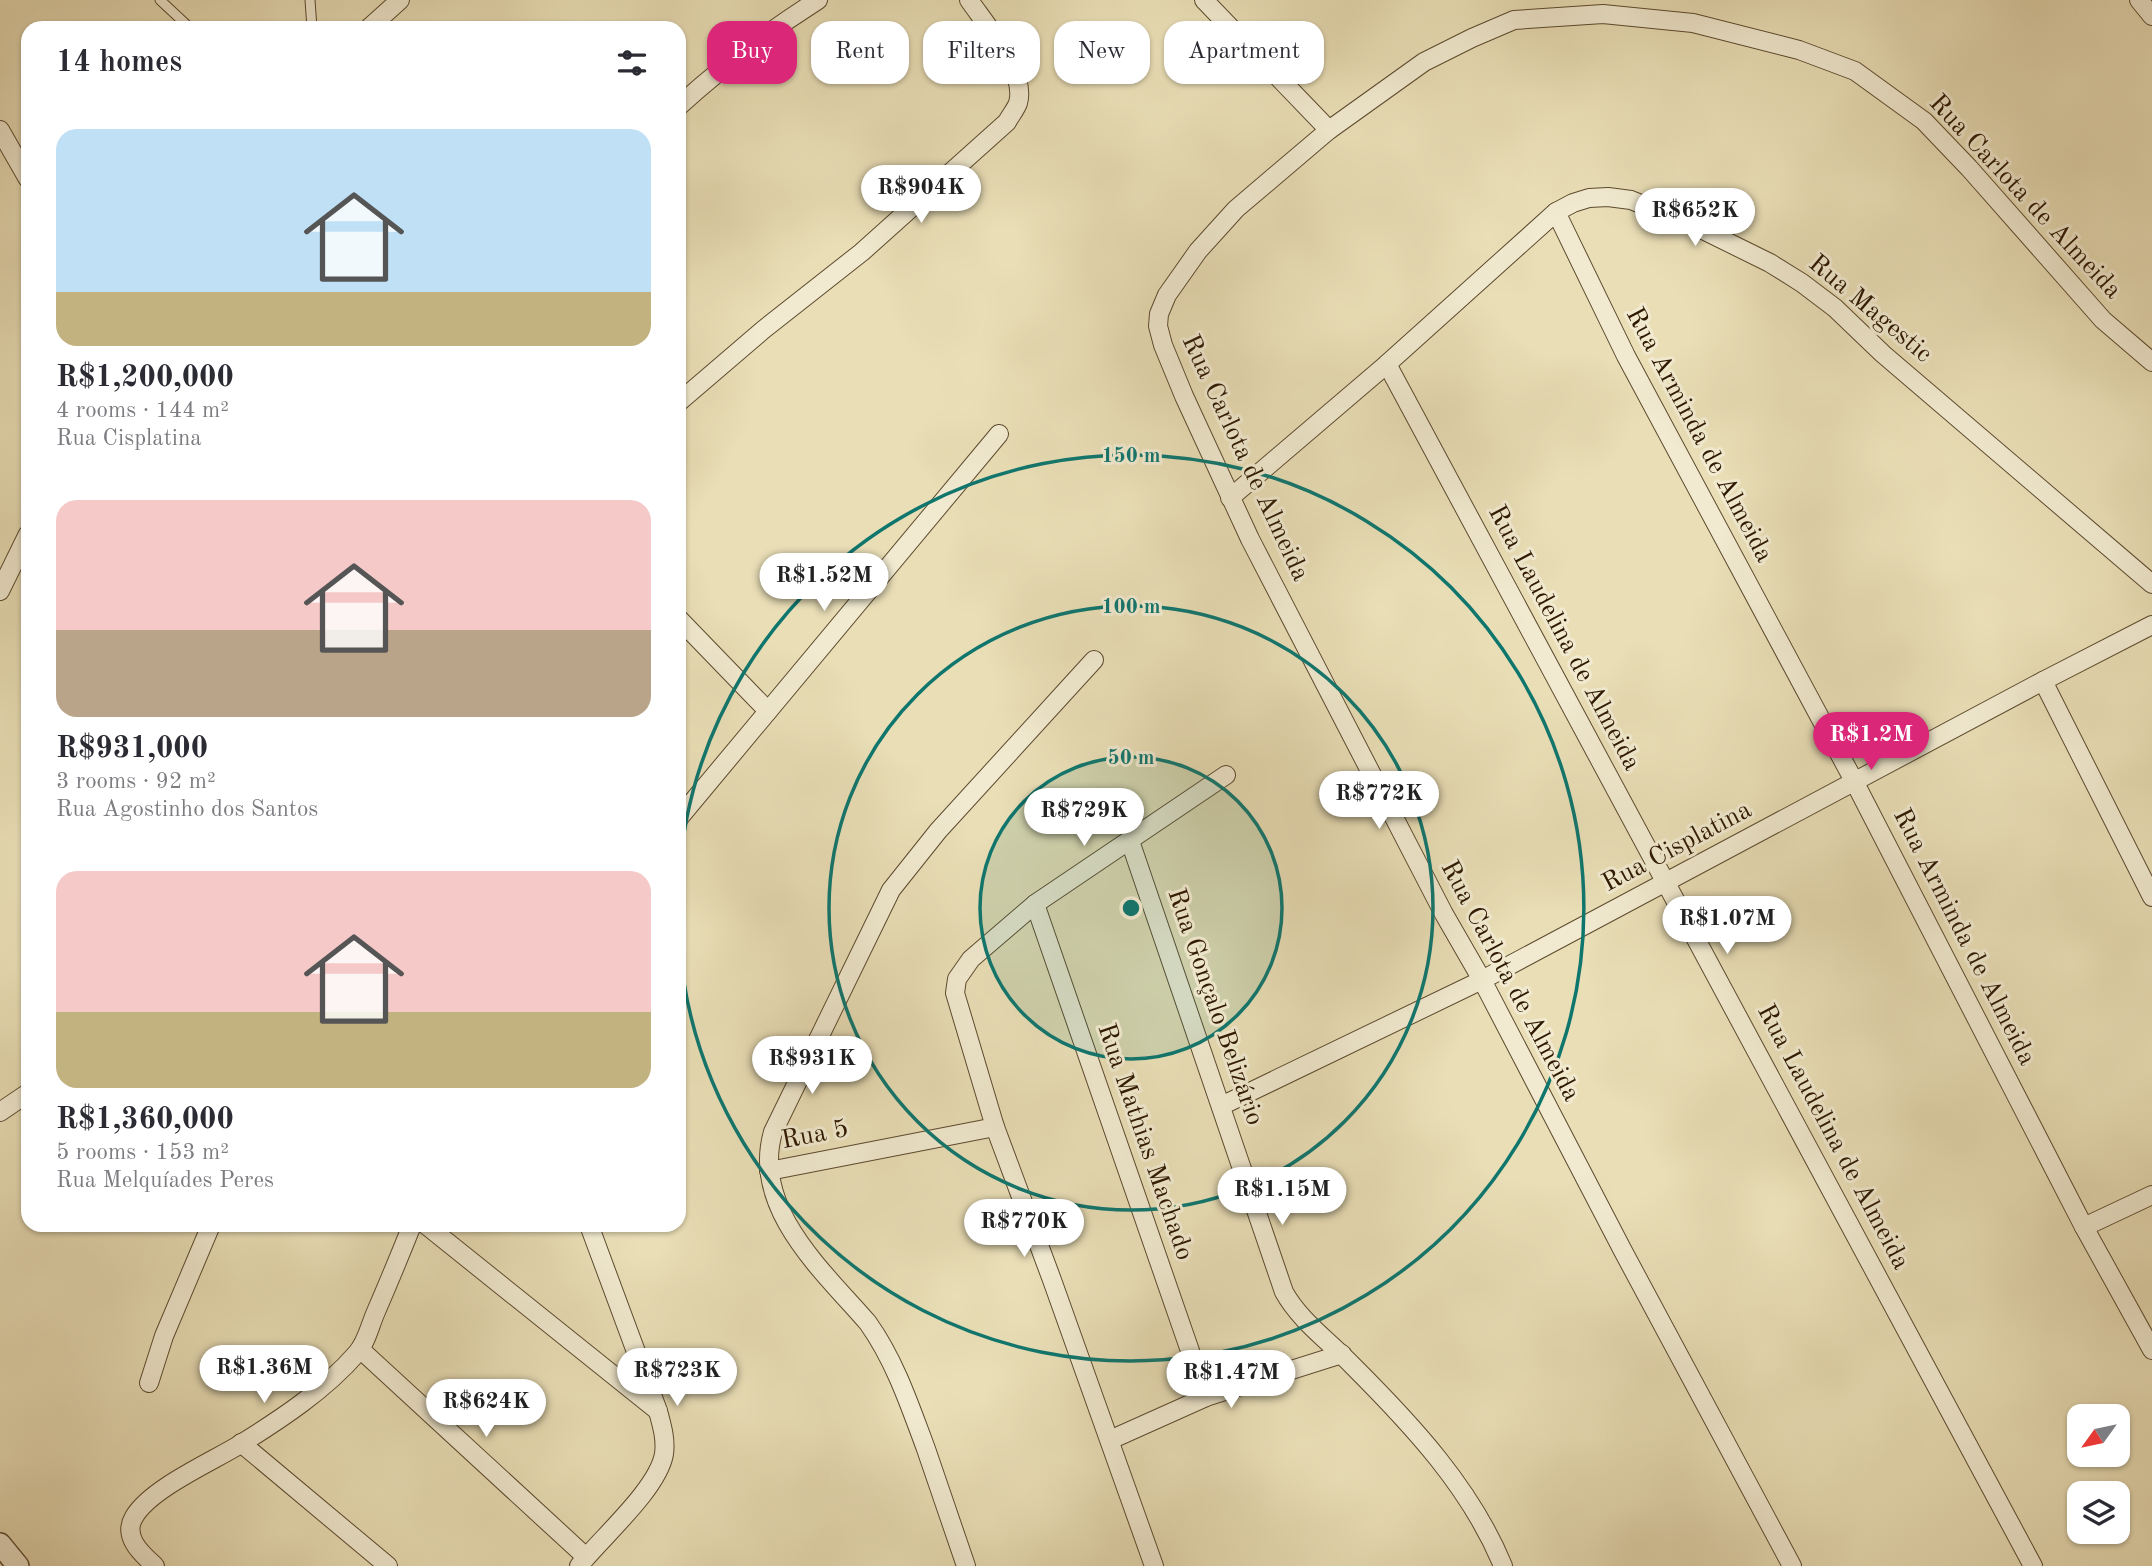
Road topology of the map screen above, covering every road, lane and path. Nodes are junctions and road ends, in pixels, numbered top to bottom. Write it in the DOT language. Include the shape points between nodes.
graph roads {
  1 [pos="160,0"];
  2 [pos="310,0"];
  3 [pos="400,0"];
  4 [pos="818,0"];
  5 [pos="969,0"];
  6 [pos="1204,0"];
  7 [pos="2139,0"];
  8 [pos="2152,16"];
  9 [pos="182,21"];
  10 [pos="312,21"];
  11 [pos="377,21"];
  12 [pos="686,100"];
  13 [pos="0,130"];
  14 [pos="1329,130"];
  15 [pos="21,166"];
  16 [pos="1556,212"];
  17 [pos="2152,362"];
  18 [pos="1387,364"];
  19 [pos="686,396"];
  20 [pos="999,434"];
  21 [pos="1230,498"];
  22 [pos="21,548"];
  23 [pos="2152,583"];
  24 [pos="0,591"];
  25 [pos="2152,625"];
  26 [pos="686,626"];
  27 [pos="1094,660"];
  28 [pos="2043,681"];
  29 [pos="768,710"];
  30 [pos="1226,775"];
  31 [pos="1854,781"];
  32 [pos="686,810"];
  33 [pos="1130,841"];
  34 [pos="1666,883"];
  35 [pos="2152,897"];
  36 [pos="1035,904"];
  37 [pos="1482,980"];
  38 [pos="21,1098"];
  39 [pos="1221,1106"];
  40 [pos="0,1112"];
  41 [pos="995,1126"];
  42 [pos="769,1171"];
  43 [pos="2152,1195"];
  44 [pos="2084,1227"];
  45 [pos="208,1232"];
  46 [pos="409,1232"];
  47 [pos="435,1232"];
  48 [pos="592,1232"];
  49 [pos="360,1349"];
  50 [pos="2152,1350"];
  51 [pos="1342,1354"];
  52 [pos="149,1384"];
  53 [pos="1206,1397"];
  54 [pos="658,1411"];
  55 [pos="1110,1440"];
  56 [pos="242,1443"];
  57 [pos="0,1544"];
  58 [pos="582,1562"];
  59 [pos="19,1566"];
  60 [pos="155,1566"];
  61 [pos="388,1566"];
  62 [pos="966,1566"];
  63 [pos="1154,1566"];
  64 [pos="1503,1566"];
  65 [pos="1792,1566"];
  66 [pos="2033,1566"];
  1 -- 9 [label="lane"];
  2 -- 10 [label="lane"];
  3 -- 11 [label="street"];
  4 -- 12 [label="street"];
  5 -- 19 [label="street" via="1013,66 1019,85 1018,103 1007,122 862,251"];
  6 -- 14 [label="street"];
  7 -- 8 [label="street"];
  13 -- 15 [label="street"];
  14 -- 17 [label="street, Rua Carlota de Almeida" via="1424,62 1514,20 1604,14 1693,23 1799,50 1854,71 1924,121 2103,320"];
  14 -- 21 [label="street, Rua Carlota de Almeida" via="1236,209 1198,251 1159,314 1163,345"];
  16 -- 18 [label="street, Rua Magestic"];
  16 -- 23 [label="street, Rua Magestic" via="1589,198 1631,200 1770,263 1835,308"];
  16 -- 31 [label="street, Rua Arminda de Almeida" via="1626,356"];
  18 -- 21 [label="street, Rua Magestic"];
  18 -- 34 [label="street, Rua Laudelina de Almeida"];
  20 -- 29 [label="street"];
  21 -- 37 [label="street, Rua Carlota de Almeida"];
  22 -- 24 [label="street"];
  25 -- 28 [label="street, Rua Cisplatina"];
  26 -- 29 [label="street"];
  27 -- 42 [label="street" via="938,831 891,890 773,1132"];
  28 -- 31 [label="street, Rua Cisplatina"];
  28 -- 35 [label="street"];
  29 -- 32 [label="street"];
  30 -- 33 [label="street"];
  31 -- 34 [label="street, Rua Cisplatina"];
  31 -- 44 [label="street, Rua Arminda de Almeida"];
  33 -- 36 [label="street"];
  33 -- 39 [label="street, Rua Gonçalo Belizário"];
  34 -- 37 [label="street, Rua Cisplatina"];
  34 -- 66 [label="street, Rua Laudelina de Almeida"];
  36 -- 41 [label="street" via="971,959 957,979 955,993"];
  36 -- 53 [label="street, Rua Mathias Machado"];
  37 -- 39 [label="street, Rua Cisplatina"];
  37 -- 65 [label="street, Rua Carlota de Almeida"];
  38 -- 40 [label="street"];
  39 -- 51 [label="street, Rua Gonçalo Belizário" via="1284,1292 1298,1314"];
  41 -- 42 [label="street, Rua 5"];
  41 -- 55 [label="street"];
  42 -- 62 [label="street" via="784,1217 800,1244 868,1323 897,1374"];
  43 -- 44 [label="street"];
  44 -- 50 [label="street, Rua Arminda de Almeida"];
  45 -- 52 [label="street"];
  46 -- 49 [label="street"];
  47 -- 54 [label="street"];
  48 -- 54 [label="street"];
  49 -- 56 [label="street" via="321,1388"];
  49 -- 58 [label="street"];
  51 -- 53 [label="street"];
  51 -- 64 [label="street, Rua Gonçalo Belizário" via="1461,1488 1485,1525"];
  53 -- 55 [label="street"];
  54 -- 58 [label="street" via="664,1444 660,1467 627,1514"];
  55 -- 63 [label="street"];
  56 -- 60 [label="street" via="168,1486 134,1517 132,1540"];
  56 -- 61 [label="street"];
  57 -- 59 [label="street"];
}
